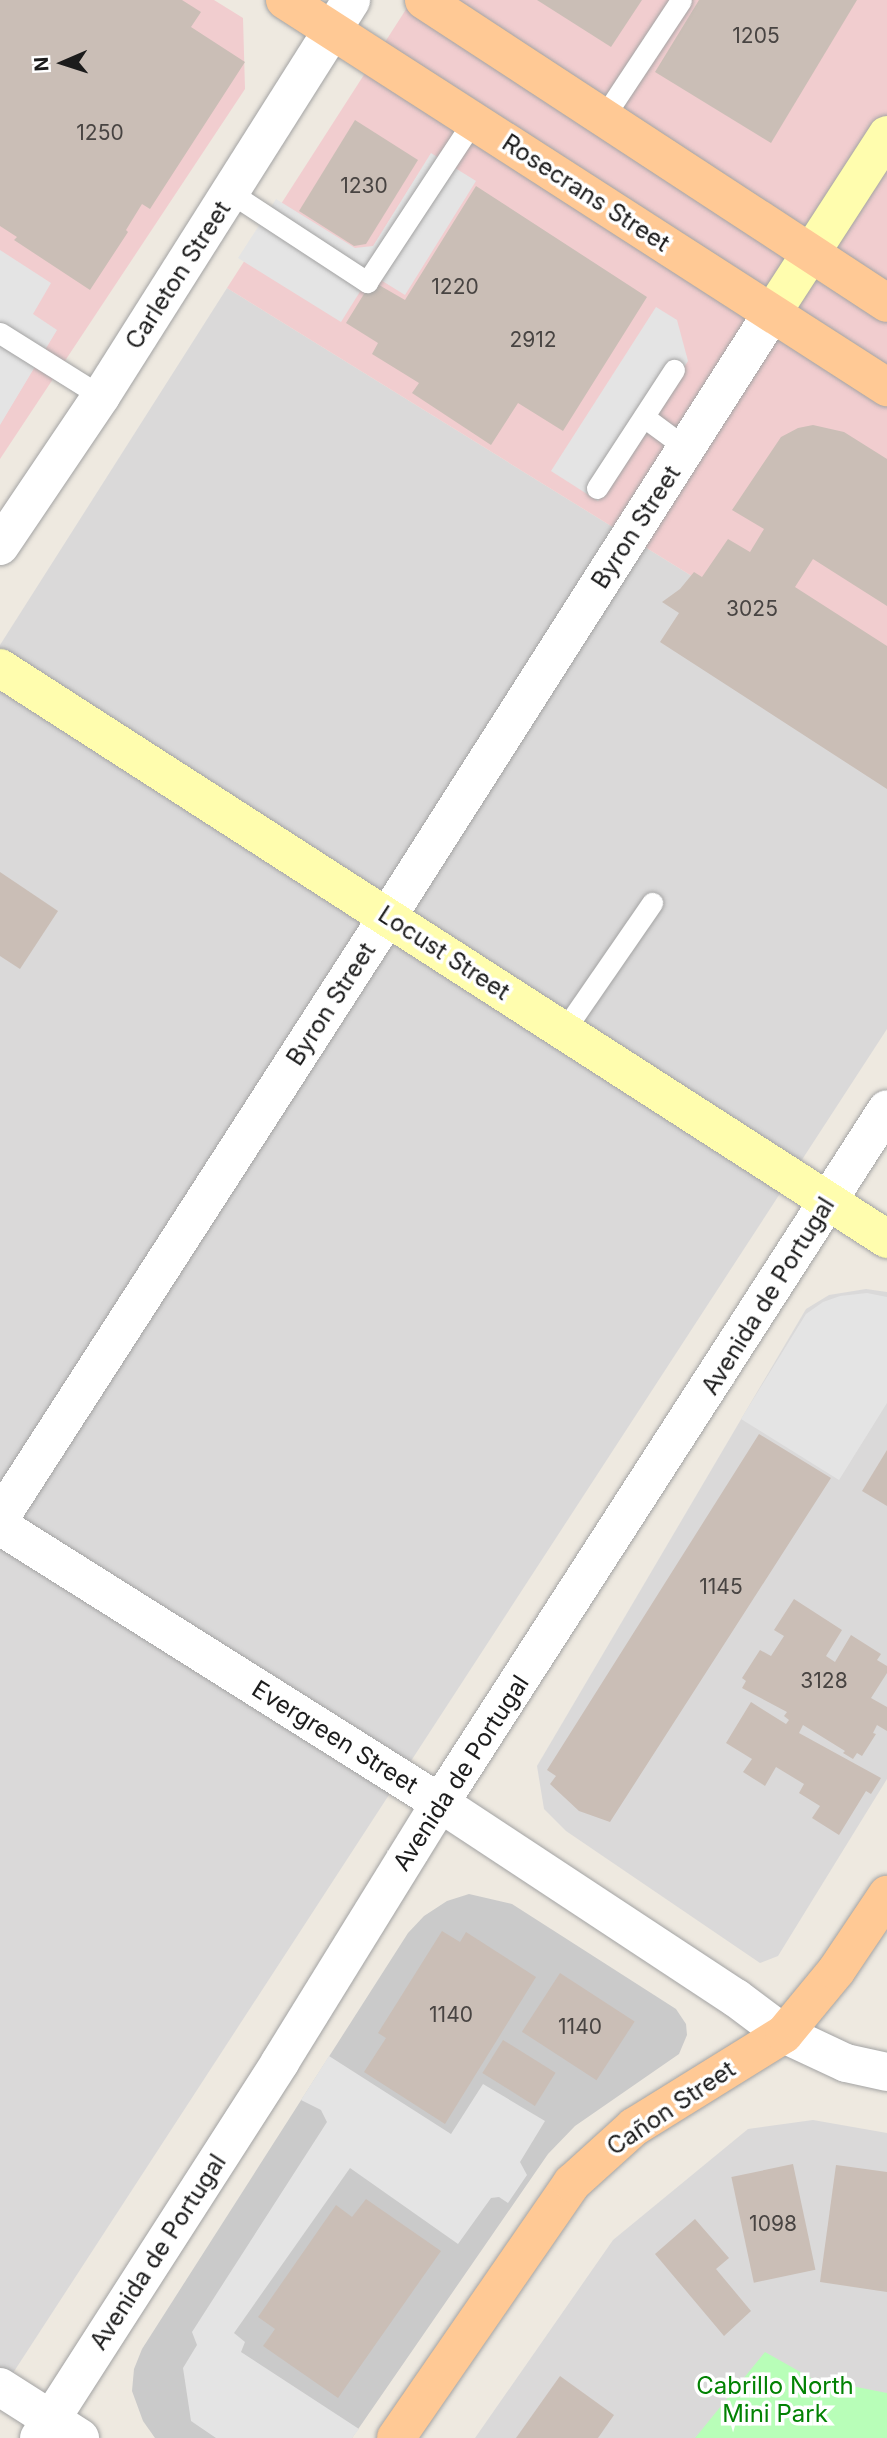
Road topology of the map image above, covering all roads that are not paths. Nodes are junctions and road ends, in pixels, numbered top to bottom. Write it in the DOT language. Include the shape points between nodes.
graph roads {
  1 [pos="285,0"];
  2 [pos="424,0"];
  3 [pos="681,0"];
  4 [pos="341,15"];
  5 [pos="603,118"];
  6 [pos="474,120"];
  7 [pos="887,135"];
  8 [pos="231,193"];
  9 [pos="809,254"];
  10 [pos="887,303"];
  11 [pos="772,313"];
  12 [pos="0,333"];
  13 [pos="674,370"];
  14 [pos="887,387"];
  15 [pos="101,397"];
  16 [pos="644,417"];
  17 [pos="687,447"];
  18 [pos="597,488"];
  19 [pos="0,546"];
  20 [pos="0,668"];
  21 [pos="652,903"];
  22 [pos="388,916"];
  23 [pos="563,1032"];
  24 [pos="887,1109"];
  25 [pos="828,1201"];
  26 [pos="887,1240"];
  27 [pos="0,1518"];
  28 [pos="0,1526"];
  29 [pos="440,1803"];
  30 [pos="887,1895"];
  31 [pos="784,2034"];
  32 [pos="887,2073"];
  33 [pos="0,2387"];
  34 [pos="56,2432"];
  35 [pos="396,2438"];
  1 -- 4 [label="main road, Rosecrans Street"];
  2 -- 5 [label="main road"];
  3 -- 5 [label="lane"];
  4 -- 6 [label="main road, Rosecrans Street"];
  4 -- 8 [label="street, Carleton Street"];
  5 -- 9 [label="main road"];
  6 -- 8 [label="lane" via="367,282"];
  6 -- 11 [label="main road, Rosecrans Street"];
  7 -- 9 [label="street"];
  8 -- 15 [label="street, Carleton Street"];
  9 -- 10 [label="main road"];
  9 -- 11 [label="street"];
  11 -- 14 [label="main road, Rosecrans Street"];
  11 -- 17 [label="street, Byron Street"];
  12 -- 15 [label="lane"];
  13 -- 16 [label="lane"];
  15 -- 19 [label="street, Carleton Street"];
  16 -- 17 [label="lane"];
  16 -- 18 [label="lane"];
  17 -- 22 [label="street, Byron Street"];
  20 -- 22 [label="street, Locust Street"];
  21 -- 23 [label="lane"];
  22 -- 23 [label="street, Locust Street"];
  22 -- 27 [label="street, Byron Street"];
  23 -- 25 [label="street, Locust Street"];
  24 -- 25 [label="street, Avenida de Portugal"];
  25 -- 26 [label="street, Locust Street"];
  25 -- 29 [label="street, Avenida de Portugal"];
  28 -- 29 [label="street, Evergreen Street"];
  29 -- 31 [label="street, Evergreen Street"];
  29 -- 34 [label="street, Avenida de Portugal"];
  30 -- 31 [label="main road, Cañon Street" via="836,1971"];
  31 -- 32 [label="street, Evergreen Street" via="846,2063"];
  31 -- 35 [label="main road, Cañon Street" via="634,2127 572,2183"];
  33 -- 34 [label="street"];
}
